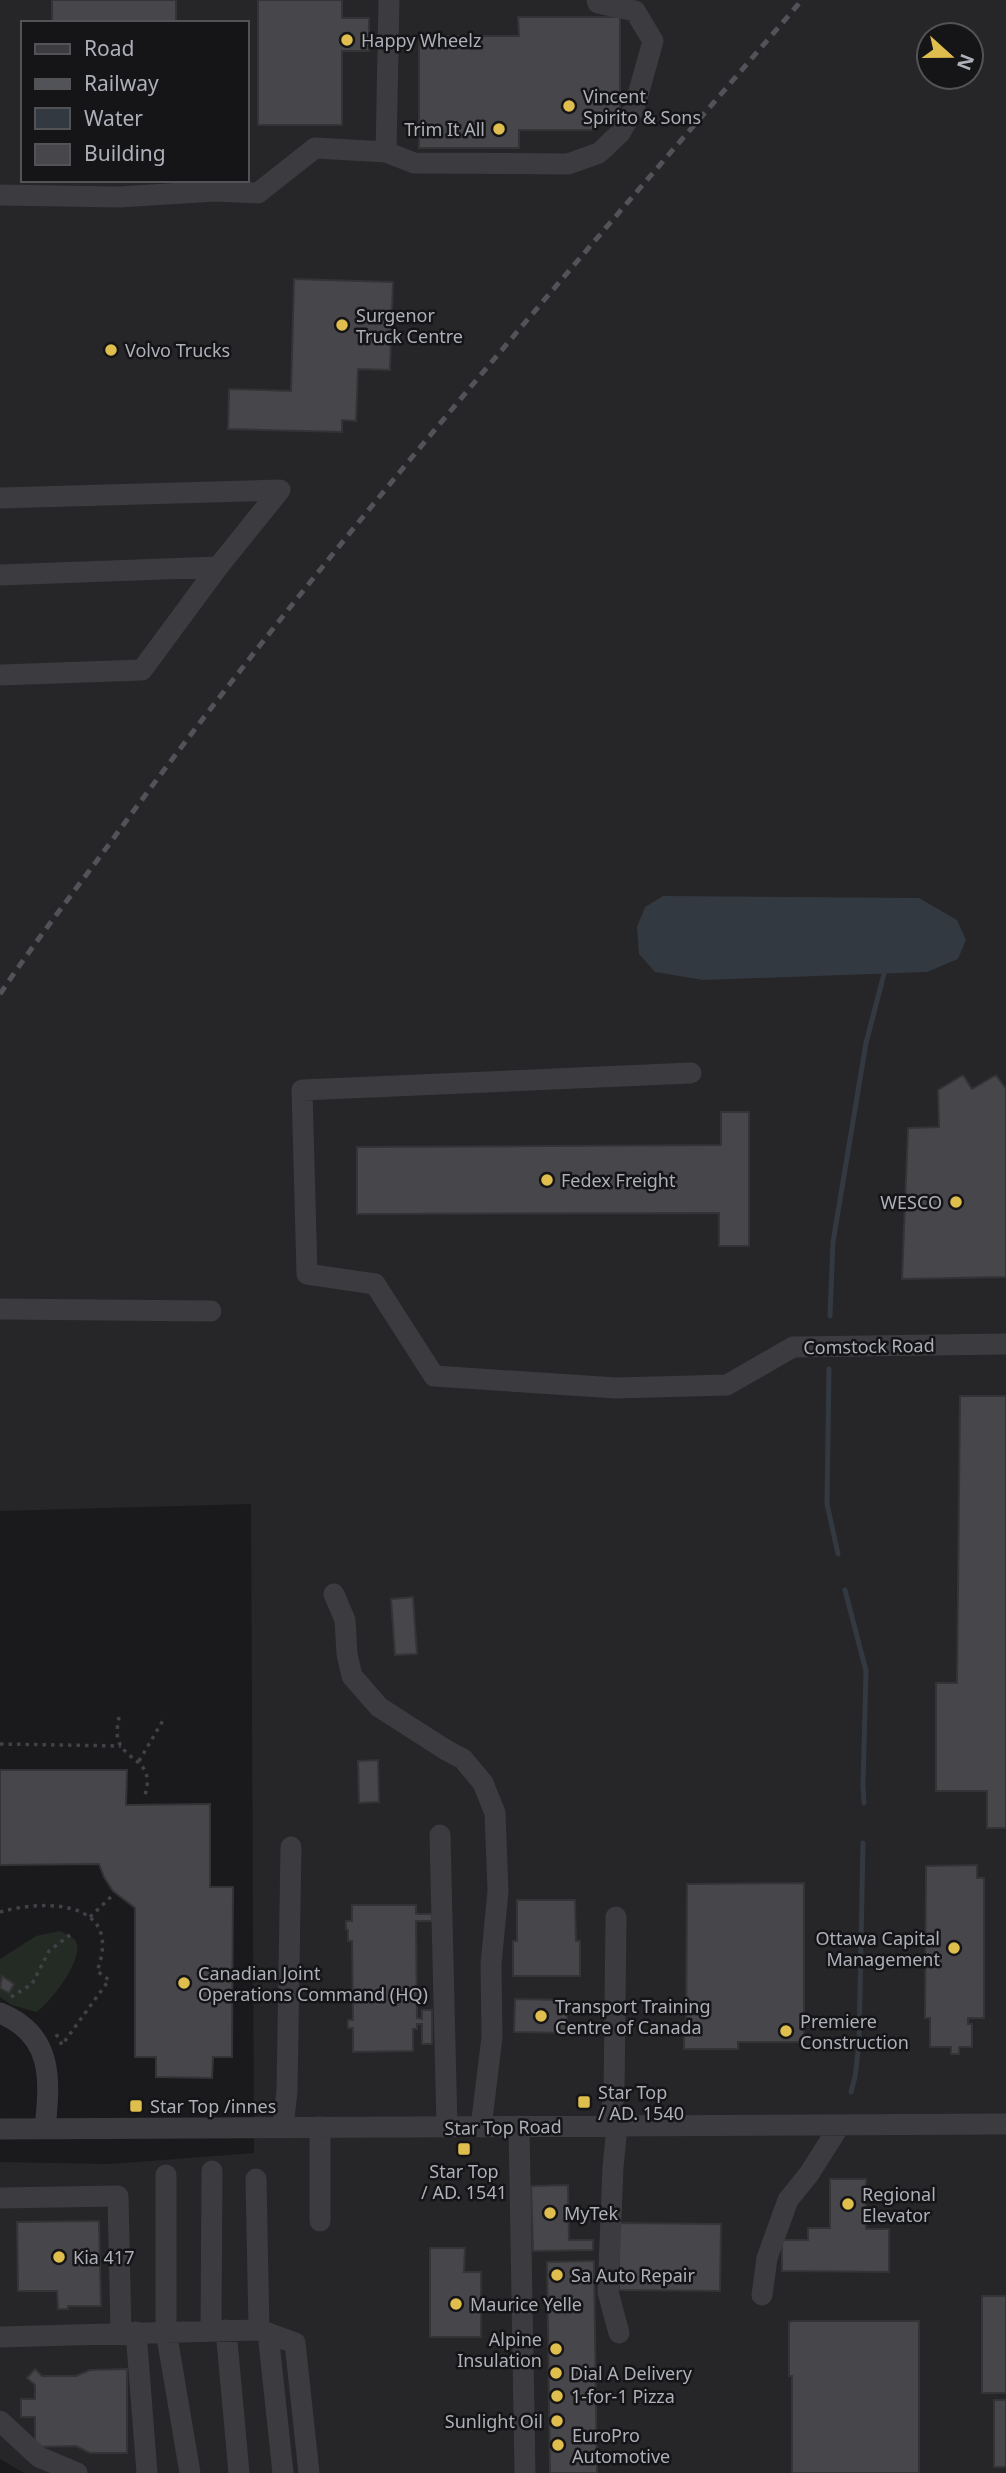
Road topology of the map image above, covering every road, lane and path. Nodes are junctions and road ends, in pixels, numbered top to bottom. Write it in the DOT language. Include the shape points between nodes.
graph roads {
  1 [pos="389,0"];
  2 [pos="597,0"];
  3 [pos="386,152"];
  4 [pos="0,195"];
  5 [pos="0,498"];
  6 [pos="218,567"];
  7 [pos="0,575"];
  8 [pos="0,675"];
  9 [pos="691,1073"];
  10 [pos="0,1309"];
  11 [pos="211,1311"];
  12 [pos="1006,1345"];
  13 [pos="334,1594"];
  14 [pos="119,1717"];
  15 [pos="165,1717"];
  16 [pos="0,1744"];
  17 [pos="121,1746"];
  18 [pos="139,1761"];
  19 [pos="145,1795"];
  20 [pos="440,1835"];
  21 [pos="292,1847"];
  22 [pos="114,1894"];
  23 [pos="0,1912"];
  24 [pos="90,1917"];
  25 [pos="616,1917"];
  26 [pos="70,1935"];
  27 [pos="1,2007"];
  28 [pos="52,2028"];
  29 [pos="840,2124"];
  30 [pos="1006,2124"];
  31 [pos="519,2126"];
  32 [pos="283,2127"];
  33 [pos="320,2127"];
  34 [pos="447,2127"];
  35 [pos="481,2127"];
  36 [pos="613,2127"];
  37 [pos="0,2129"];
  38 [pos="45,2129"];
  39 [pos="212,2171"];
  40 [pos="166,2175"];
  41 [pos="256,2179"];
  42 [pos="0,2199"];
  43 [pos="320,2221"];
  44 [pos="762,2295"];
  45 [pos="218,2330"];
  46 [pos="166,2331"];
  47 [pos="264,2331"];
  48 [pos="129,2333"];
  49 [pos="619,2333"];
  50 [pos="0,2337"];
  51 [pos="0,2421"];
  52 [pos="77,2473"];
  53 [pos="147,2473"];
  54 [pos="190,2473"];
  55 [pos="239,2473"];
  56 [pos="283,2473"];
  57 [pos="309,2473"];
  58 [pos="525,2473"];
  1 -- 3 [label="street"];
  2 -- 3 [label="street" via="635,10 653,41 634,109 620,133 599,153 555,164 414,163"];
  3 -- 4 [label="street" via="315,148 258,193"];
  5 -- 6 [label="street" via="280,490"];
  6 -- 7 [label="street"];
  6 -- 8 [label="street" via="142,670"];
  9 -- 12 [label="street, Comstock Road" via="302,1090 307,1273 375,1284 434,1376 616,1388 727,1385 793,1347"];
  10 -- 11 [label="street"];
  13 -- 35 [label="street" via="345,1620 352,1676 379,1707 463,1759 483,1783 495,1813 498,1891 491,1964 492,2037"];
  14 -- 17 [label="path"];
  15 -- 18 [label="path"];
  16 -- 17 [label="path"];
  17 -- 18 [label="path"];
  18 -- 19 [label="path" via="145,1769"];
  20 -- 34 [label="street"];
  21 -- 32 [label="street"];
  22 -- 24 [label="path"];
  23 -- 24 [label="path" via="60,1905"];
  24 -- 28 [label="path" via="103,1947 97,1971 109,1980 62,2045"];
  25 -- 36 [label="street"];
  26 -- 27 [label="path" via="49,1951 32,1984"];
  27 -- 38 [label="street" via="29,2031 41,2049 48,2070"];
  29 -- 30 [label="street, Star Top Road"];
  29 -- 36 [label="street, Star Top Road"];
  29 -- 44 [label="street" via="788,2200 767,2258"];
  31 -- 35 [label="street, Star Top Road"];
  31 -- 36 [label="street, Star Top Road"];
  31 -- 58 [label="street"];
  32 -- 33 [label="street, Star Top Road"];
  32 -- 38 [label="street, Star Top Road"];
  33 -- 34 [label="street, Star Top Road"];
  33 -- 43 [label="street"];
  34 -- 35 [label="street, Star Top Road"];
  36 -- 49 [label="street" via="608,2292"];
  37 -- 38 [label="street, Star Top Road"];
  39 -- 45 [label="street"];
  40 -- 46 [label="street"];
  41 -- 47 [label="street"];
  42 -- 48 [label="street" via="118,2196"];
  45 -- 46 [label="street"];
  45 -- 47 [label="street"];
  45 -- 55 [label="street"];
  46 -- 48 [label="street"];
  46 -- 54 [label="street"];
  47 -- 56 [label="street"];
  47 -- 57 [label="street" via="295,2343"];
  48 -- 50 [label="street"];
  48 -- 53 [label="street"];
  51 -- 52 [label="street" via="39,2458"];
}
